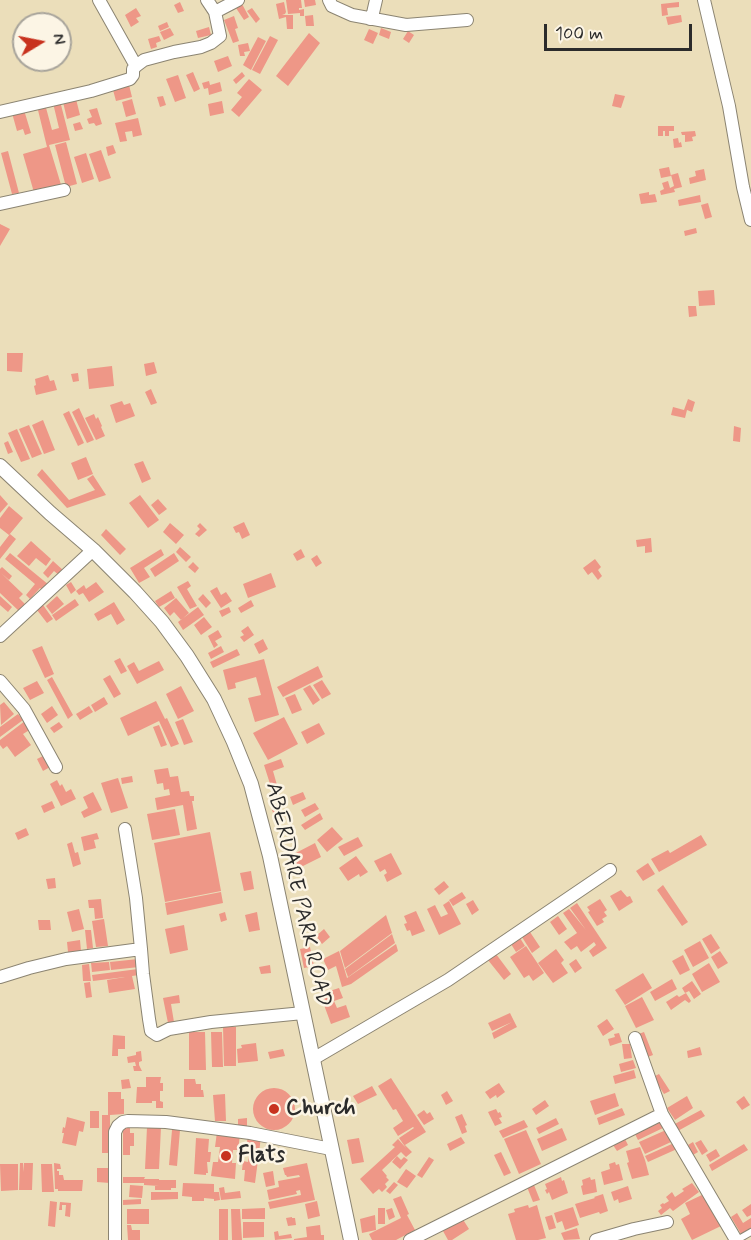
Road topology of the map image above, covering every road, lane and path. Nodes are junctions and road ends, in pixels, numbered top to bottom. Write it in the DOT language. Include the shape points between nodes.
graph roads {
  1 [pos="99,0"];
  2 [pos="207,0"];
  3 [pos="238,0"];
  4 [pos="329,0"];
  5 [pos="376,0"];
  6 [pos="704,0"];
  7 [pos="215,12"];
  8 [pos="370,19"];
  9 [pos="467,20"];
  10 [pos="136,66"];
  11 [pos="0,112"];
  12 [pos="64,190"];
  13 [pos="0,204"];
  14 [pos="751,220"];
  15 [pos="0,466"];
  16 [pos="93,550"];
  17 [pos="0,636"];
  18 [pos="0,681"];
  19 [pos="56,767"];
  20 [pos="125,829"];
  21 [pos="609,870"];
  22 [pos="141,949"];
  23 [pos="0,977"];
  24 [pos="303,1013"];
  25 [pos="635,1038"];
  26 [pos="313,1059"];
  27 [pos="662,1114"];
  28 [pos="331,1149"];
  29 [pos="667,1222"];
  30 [pos="751,1232"];
  31 [pos="115,1240"];
  32 [pos="351,1240"];
  33 [pos="410,1240"];
  34 [pos="596,1240"];
  35 [pos="737,1240"];
  1 -- 10 [label="street"];
  2 -- 7 [label="street"];
  3 -- 7 [label="street"];
  4 -- 8 [label="street" via="342,11"];
  5 -- 8 [label="street"];
  6 -- 14 [label="street"];
  7 -- 10 [label="street" via="220,36 211,43 144,60"];
  8 -- 9 [label="street" via="406,26"];
  10 -- 11 [label="street" via="130,79"];
  12 -- 13 [label="street"];
  15 -- 16 [label="street, ABERDARE PARK ROAD"];
  16 -- 17 [label="street"];
  16 -- 24 [label="street, ABERDARE PARK ROAD" via="162,622 187,656 214,699 234,742 262,822"];
  18 -- 19 [label="street" via="24,709"];
  20 -- 22 [label="street"];
  21 -- 26 [label="street" via="448,980"];
  22 -- 23 [label="street" via="66,959"];
  22 -- 24 [label="street" via="148,1019 157,1035 211,1022"];
  24 -- 26 [label="street, ABERDARE PARK ROAD"];
  25 -- 27 [label="street"];
  26 -- 28 [label="street, ABERDARE PARK ROAD"];
  27 -- 33 [label="street"];
  27 -- 35 [label="street"];
  28 -- 31 [label="street" via="166,1122 123,1122 115,1132"];
  28 -- 32 [label="street, ABERDARE PARK ROAD"];
  29 -- 34 [label="street"];
  30 -- 35 [label="lane"];
}
